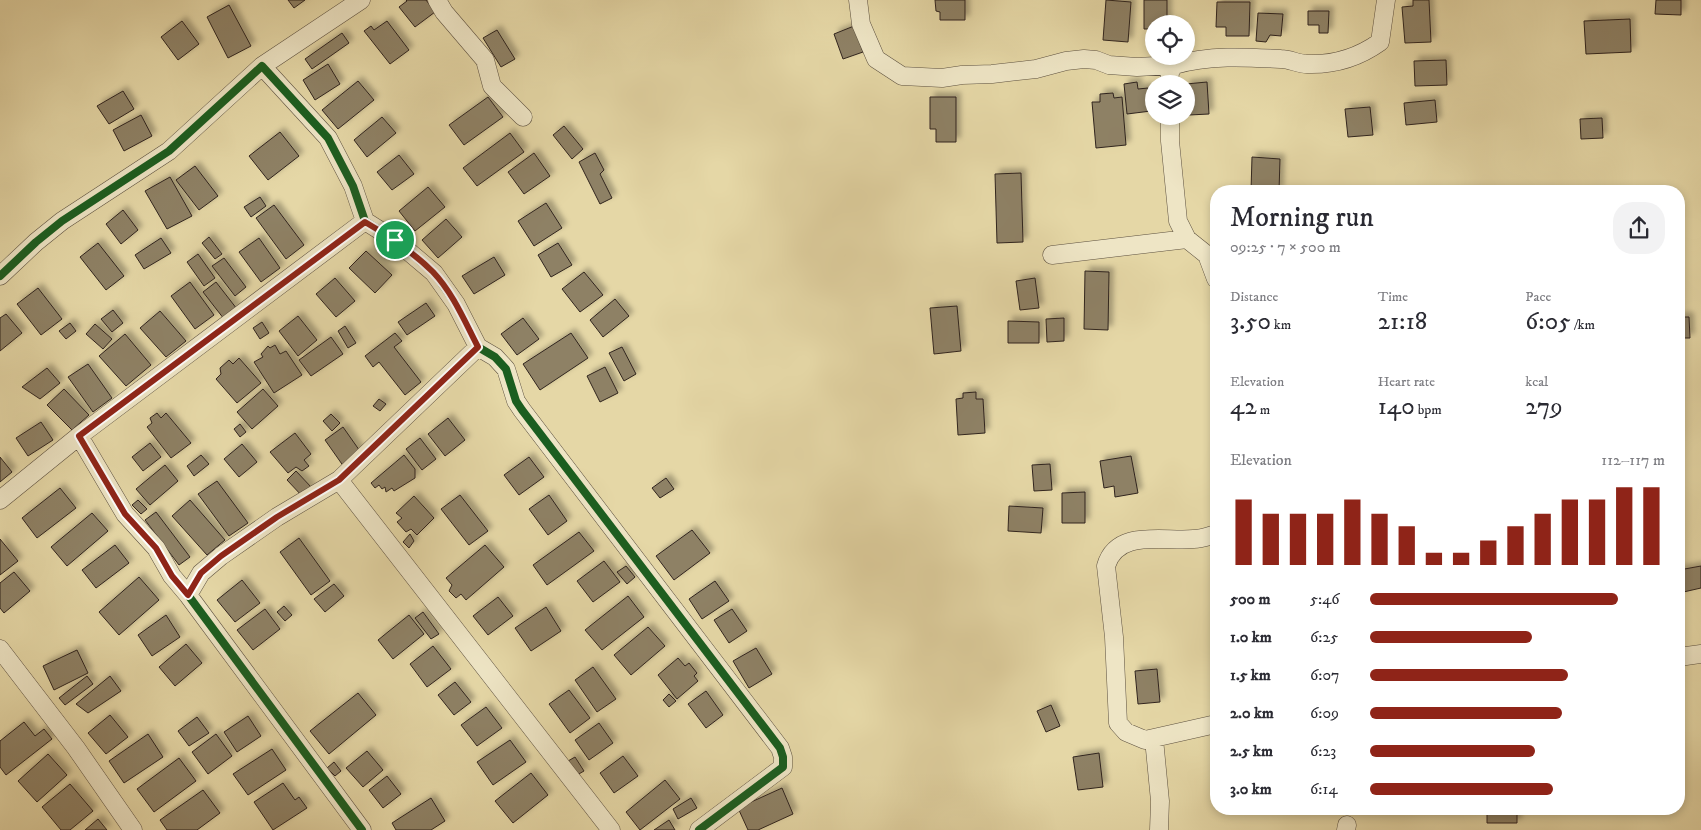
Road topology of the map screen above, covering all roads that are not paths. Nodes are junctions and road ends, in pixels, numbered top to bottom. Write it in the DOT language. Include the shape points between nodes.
graph roads {
  1 [pos="361,0"];
  2 [pos="437,0"];
  3 [pos="858,0"];
  4 [pos="1386,0"];
  5 [pos="1195,61"];
  6 [pos="1174,65"];
  7 [pos="262,66"];
  8 [pos="1170,75"];
  9 [pos="523,117"];
  10 [pos="1170,125"];
  11 [pos="365,222"];
  12 [pos="1187,239"];
  13 [pos="1052,255"];
  14 [pos="1210,262"];
  15 [pos="0,276"];
  16 [pos="478,347"];
  17 [pos="79,436"];
  18 [pos="339,480"];
  19 [pos="0,500"];
  20 [pos="1210,536"];
  21 [pos="188,595"];
  22 [pos="0,649"];
  23 [pos="1701,654"];
  24 [pos="1685,656"];
  25 [pos="1210,725"];
  26 [pos="1154,739"];
  27 [pos="133,830"];
  28 [pos="362,830"];
  29 [pos="611,830"];
  30 [pos="698,830"];
  31 [pos="1159,830"];
  1 -- 7 [label="street"];
  2 -- 9 [label="street" via="485,60 492,86"];
  3 -- 6 [label="street" via="861,24 876,59 902,76 942,78 992,74 1084,59 1118,66"];
  4 -- 5 [label="street" via="1380,42 1365,52 1334,62 1306,64 1284,59 1231,56"];
  6 -- 8 [label="street"];
  7 -- 11 [label="street" via="328,138 353,186"];
  7 -- 15 [label="street" via="169,151 62,221"];
  10 -- 12 [label="street" via="1178,221"];
  11 -- 16 [label="street" via="395,240 434,273 456,304"];
  11 -- 17 [label="street"];
  12 -- 13 [label="street"];
  12 -- 14 [label="street" via="1207,254"];
  16 -- 18 [label="street"];
  16 -- 30 [label="street" via="506,369 522,410 780,748 783,767"];
  17 -- 19 [label="street"];
  17 -- 21 [label="street" via="125,514 156,548 172,576"];
  18 -- 21 [label="street" via="221,556 201,573"];
  18 -- 29 [label="street"];
  20 -- 26 [label="street" via="1196,540 1136,540 1119,546 1108,556 1106,566 1114,637 1118,723 1126,732 1145,740"];
  21 -- 28 [label="street"];
  22 -- 27 [label="street" via="76,748"];
  23 -- 24 [label="street"];
  25 -- 26 [label="street"];
  26 -- 31 [label="street" via="1160,801"];
}
